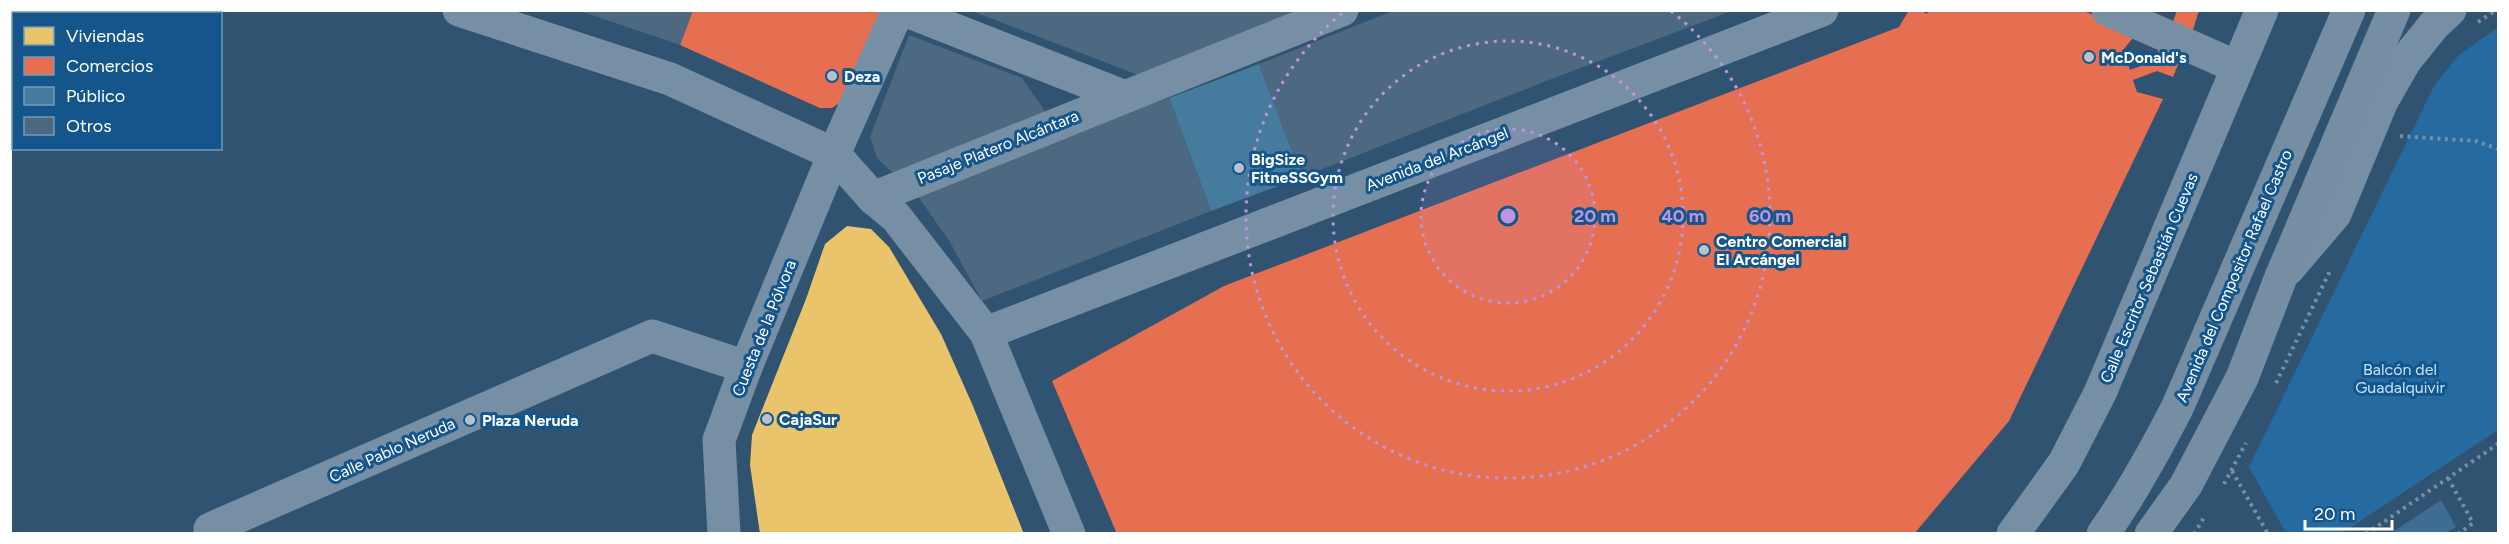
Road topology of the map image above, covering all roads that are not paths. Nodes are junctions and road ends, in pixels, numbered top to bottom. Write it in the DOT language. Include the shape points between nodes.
graph roads {
  1 [pos="459,10"];
  2 [pos="898,10"];
  3 [pos="904,10"];
  4 [pos="1342,10"];
  5 [pos="1822,10"];
  6 [pos="2108,10"];
  7 [pos="2262,10"];
  8 [pos="2349,10"];
  9 [pos="2394,10"];
  10 [pos="2450,10"];
  11 [pos="2237,67"];
  12 [pos="1123,96"];
  13 [pos="834,154"];
  14 [pos="873,198"];
  15 [pos="2281,278"];
  16 [pos="986,333"];
  17 [pos="746,367"];
  18 [pos="721,525"];
  19 [pos="212,534"];
  20 [pos="1069,534"];
  21 [pos="2013,534"];
  22 [pos="2103,534"];
  23 [pos="2151,534"];
  1 -- 13 [label="street" via="670,80"];
  2 -- 13 [label="street, Cuesta de la Pólvora"];
  3 -- 12 [label="street"];
  4 -- 12 [label="street, Pasaje Platero Alcántara"];
  5 -- 16 [label="street, Avenida del Arcángel"];
  6 -- 11 [label="street"];
  7 -- 11 [label="street, Calle Escritor Sebastián Cuevas"];
  8 -- 22 [label="main road, Avenida del Compositor Rafael Castro" via="2178,406 2152,457"];
  9 -- 15 [label="main road"];
  10 -- 15 [label="street" via="2404,61 2382,101 2335,214"];
  11 -- 21 [label="street, Calle Escritor Sebastián Cuevas" via="2100,393 2064,463"];
  12 -- 14 [label="street, Pasaje Platero Alcántara"];
  13 -- 14 [label="street"];
  13 -- 17 [label="street, Cuesta de la Pólvora"];
  14 -- 16 [label="street" via="896,217"];
  15 -- 23 [label="main road" via="2242,378 2186,485"];
  16 -- 20 [label="street"];
  17 -- 18 [label="street, Cuesta de la Pólvora" via="719,440"];
  17 -- 19 [label="street, Calle Pablo Neruda" via="652,336 210,529"];
}
